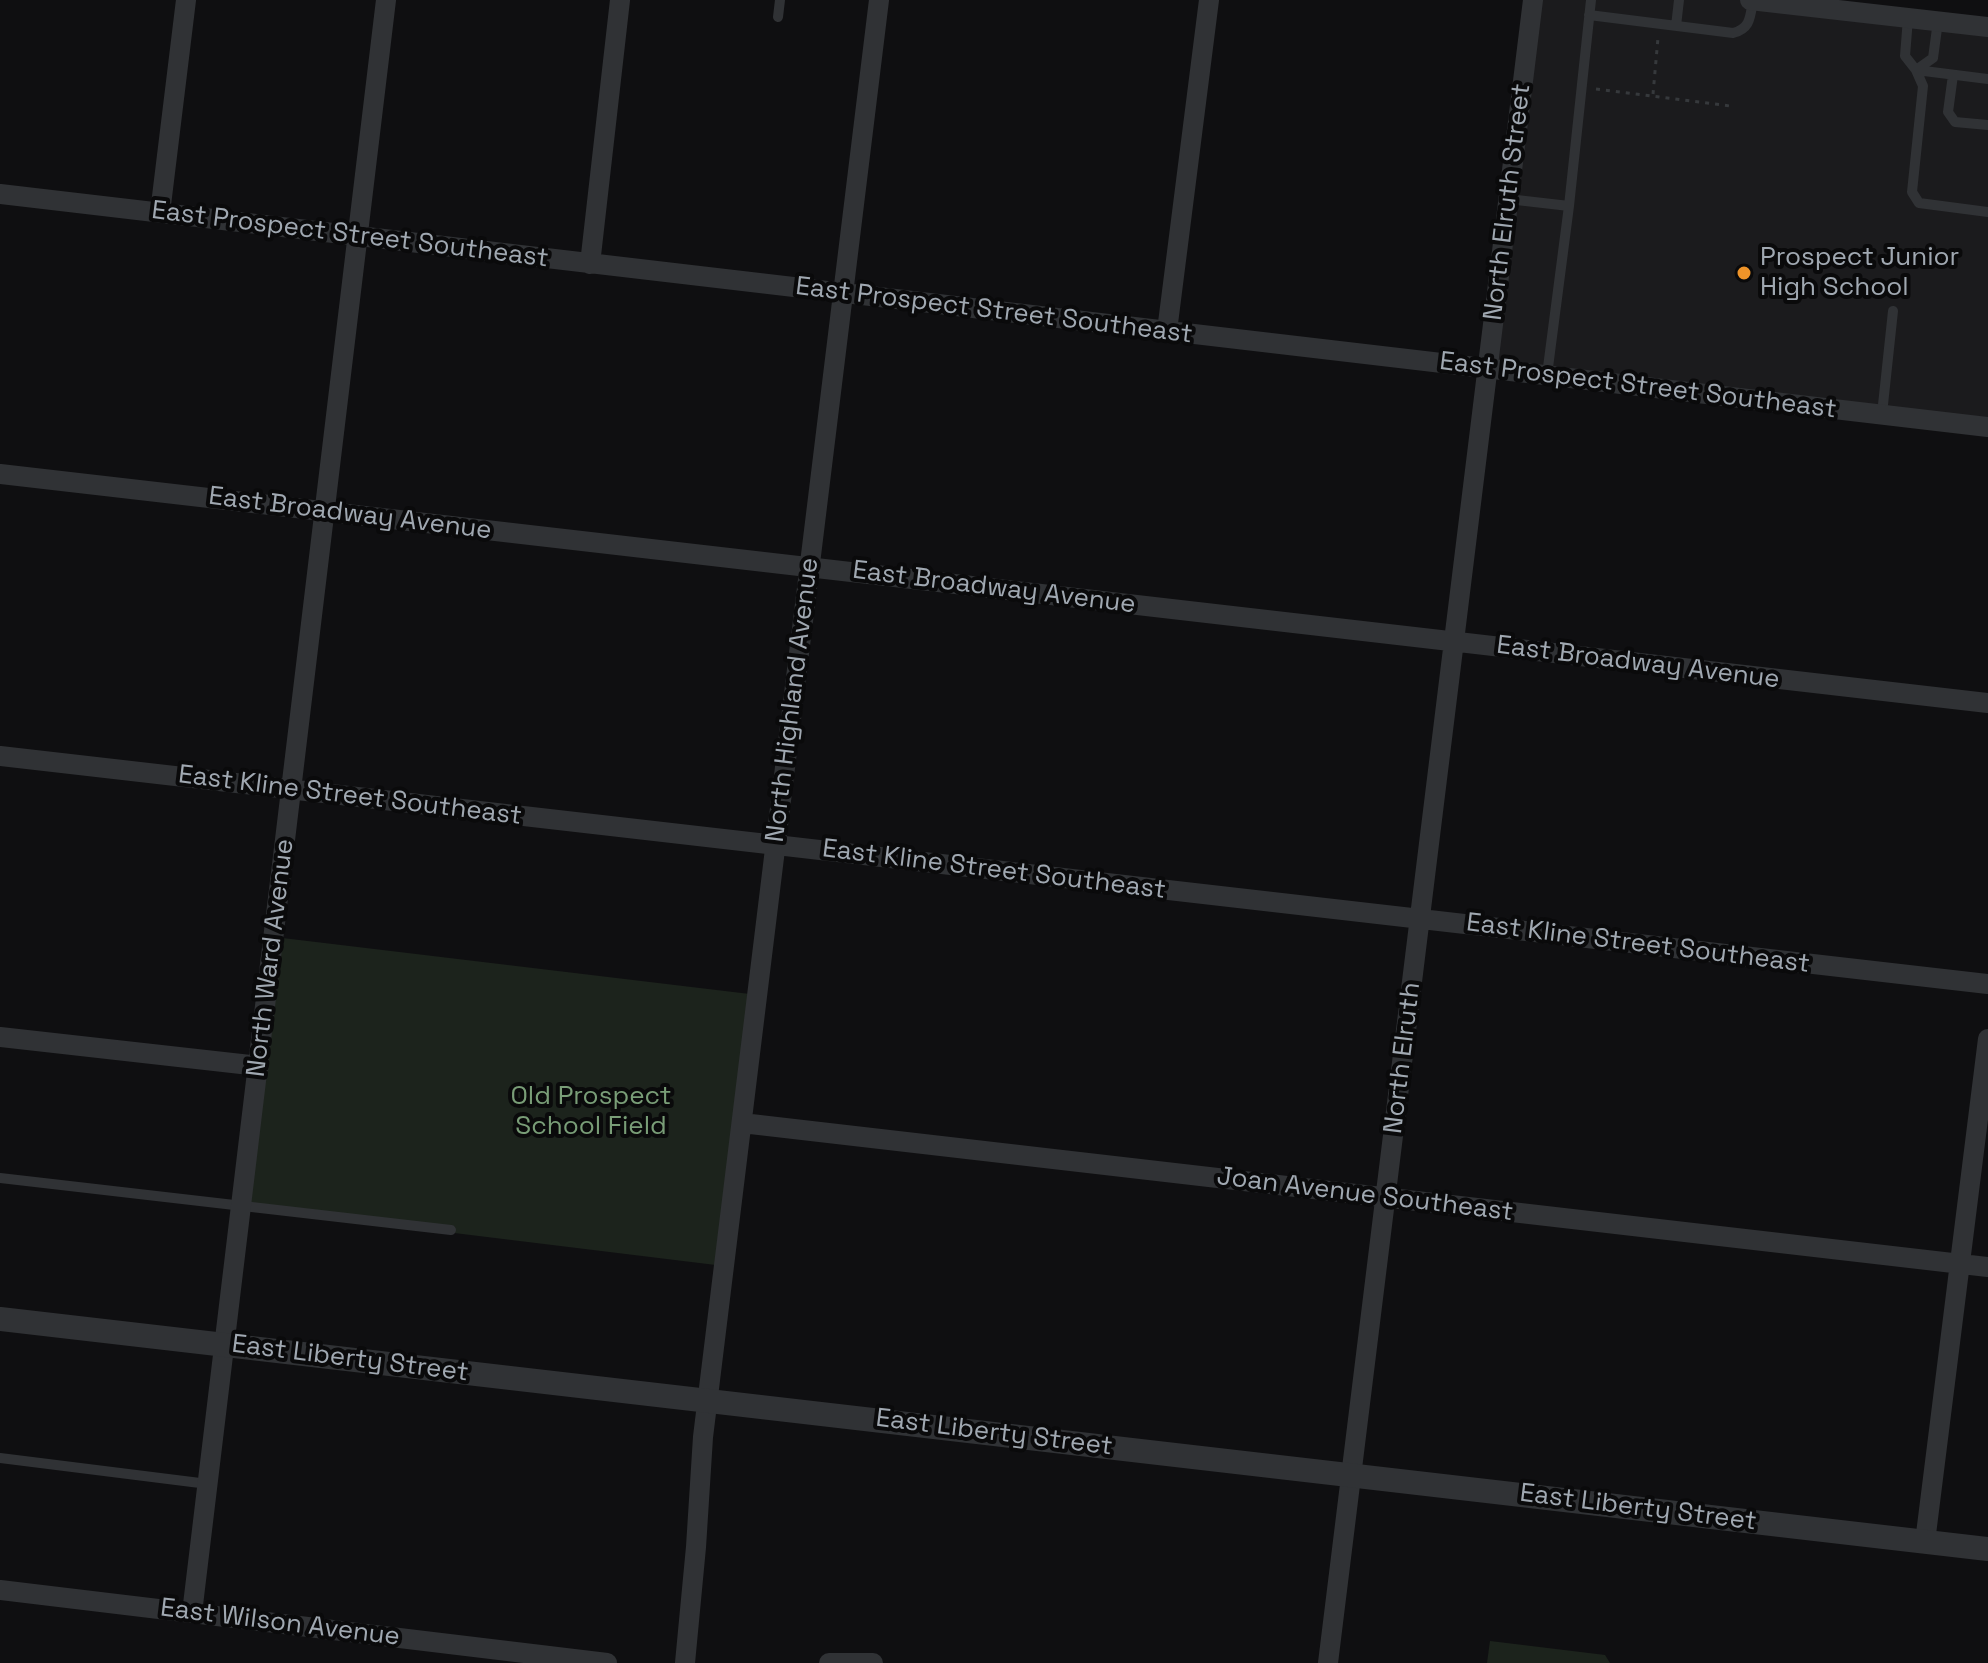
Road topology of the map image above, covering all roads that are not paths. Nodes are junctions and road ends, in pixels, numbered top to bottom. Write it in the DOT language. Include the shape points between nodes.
graph roads {
  1 [pos="186,0"];
  2 [pos="386,0"];
  3 [pos="620,0"];
  4 [pos="780,0"];
  5 [pos="879,0"];
  6 [pos="1209,0"];
  7 [pos="1533,0"];
  8 [pos="1591,0"];
  9 [pos="1679,0"];
  10 [pos="1751,0"];
  11 [pos="1589,15"];
  12 [pos="778,17"];
  13 [pos="1908,18"];
  14 [pos="1938,21"];
  15 [pos="1676,26"];
  16 [pos="1988,27"];
  17 [pos="1916,70"];
  18 [pos="1953,75"];
  19 [pos="1988,79"];
  20 [pos="1988,125"];
  21 [pos="0,194"];
  22 [pos="1508,199"];
  23 [pos="1569,206"];
  24 [pos="1988,212"];
  25 [pos="160,213"];
  26 [pos="358,236"];
  27 [pos="590,264"];
  28 [pos="843,294"];
  29 [pos="1893,311"];
  30 [pos="1167,331"];
  31 [pos="1488,368"];
  32 [pos="1547,375"];
  33 [pos="1882,414"];
  34 [pos="1988,427"];
  35 [pos="0,474"];
  36 [pos="324,512"];
  37 [pos="810,567"];
  38 [pos="1454,642"];
  39 [pos="1988,703"];
  40 [pos="0,756"];
  41 [pos="291,789"];
  42 [pos="776,845"];
  43 [pos="1420,919"];
  44 [pos="1988,984"];
  45 [pos="0,1037"];
  46 [pos="1988,1039"];
  47 [pos="259,1066"];
  48 [pos="742,1123"];
  49 [pos="0,1178"];
  50 [pos="1387,1197"];
  51 [pos="242,1207"];
  52 [pos="451,1230"];
  53 [pos="1961,1264"];
  54 [pos="1988,1267"];
  55 [pos="0,1319"];
  56 [pos="225,1344"];
  57 [pos="708,1400"];
  58 [pos="0,1458"];
  59 [pos="1352,1475"];
  60 [pos="208,1484"];
  61 [pos="1925,1542"];
  62 [pos="1988,1549"];
  63 [pos="0,1590"];
  64 [pos="192,1613"];
  65 [pos="607,1663"];
  66 [pos="685,1663"];
  67 [pos="829,1663"];
  68 [pos="873,1663"];
  69 [pos="1328,1663"];
  1 -- 25 [label="street"];
  2 -- 26 [label="street, North Ward Avenue"];
  3 -- 27 [label="street"];
  4 -- 12 [label="lane"];
  5 -- 28 [label="street, North Highland Avenue"];
  6 -- 30 [label="street"];
  7 -- 22 [label="street, North Elruth Street"];
  8 -- 11 [label="lane"];
  9 -- 15 [label="lane"];
  10 -- 13 [label="street"];
  10 -- 15 [label="lane" via="1749,24 1743,30"];
  11 -- 15 [label="lane"];
  11 -- 23 [label="lane"];
  13 -- 14 [label="street"];
  13 -- 17 [label="lane" via="1905,56"];
  14 -- 16 [label="street"];
  14 -- 17 [label="lane" via="1933,58"];
  17 -- 18 [label="lane"];
  17 -- 24 [label="lane" via="1923,86 1912,192 1919,203"];
  18 -- 19 [label="lane"];
  18 -- 20 [label="lane" via="1948,112 1955,122"];
  21 -- 25 [label="street, East Prospect Street Southeast"];
  22 -- 23 [label="lane"];
  22 -- 31 [label="street, North Elruth Street"];
  23 -- 32 [label="lane"];
  25 -- 26 [label="street, East Prospect Street Southeast"];
  26 -- 27 [label="street, East Prospect Street Southeast"];
  26 -- 36 [label="street, North Ward Avenue"];
  27 -- 28 [label="street, East Prospect Street Southeast"];
  28 -- 30 [label="street, East Prospect Street Southeast"];
  28 -- 37 [label="street, North Highland Avenue"];
  29 -- 33 [label="lane"];
  30 -- 31 [label="street, East Prospect Street Southeast"];
  31 -- 32 [label="street, East Prospect Street Southeast"];
  31 -- 38 [label="street, North Elruth Street"];
  32 -- 33 [label="street, East Prospect Street Southeast"];
  33 -- 34 [label="street, East Prospect Street Southeast"];
  35 -- 36 [label="street, East Broadway Avenue"];
  36 -- 37 [label="street, East Broadway Avenue"];
  36 -- 41 [label="street, North Ward Avenue"];
  37 -- 38 [label="street, East Broadway Avenue"];
  37 -- 42 [label="street, North Highland Avenue"];
  38 -- 39 [label="street, East Broadway Avenue"];
  38 -- 43 [label="street, North Elruth"];
  40 -- 41 [label="street, East Kline Street Southeast"];
  41 -- 42 [label="street, East Kline Street Southeast"];
  41 -- 47 [label="street, North Ward Avenue"];
  42 -- 43 [label="street, East Kline Street Southeast"];
  42 -- 48 [label="street, North Highland Avenue"];
  43 -- 44 [label="street, East Kline Street Southeast"];
  43 -- 50 [label="street, North Elruth"];
  45 -- 47 [label="street"];
  46 -- 53 [label="street"];
  47 -- 51 [label="street, North Ward Avenue"];
  48 -- 50 [label="street, Joan Avenue Southeast"];
  48 -- 57 [label="street, North Highland Avenue"];
  49 -- 51 [label="lane"];
  50 -- 53 [label="street, Joan Avenue Southeast"];
  50 -- 59 [label="street, North Elruth"];
  51 -- 52 [label="lane"];
  51 -- 56 [label="street, North Ward Avenue"];
  53 -- 54 [label="street, Joan Avenue Southeast"];
  53 -- 61 [label="street"];
  55 -- 56 [label="street, East Liberty Street"];
  56 -- 57 [label="street, East Liberty Street"];
  56 -- 60 [label="street, North Ward Avenue"];
  57 -- 59 [label="street, East Liberty Street"];
  57 -- 66 [label="street, North Highland Avenue"];
  58 -- 60 [label="lane"];
  59 -- 61 [label="street, East Liberty Street"];
  59 -- 69 [label="street, North Elruth"];
  60 -- 64 [label="street, North Ward Avenue"];
  61 -- 62 [label="street, East Liberty Street"];
  63 -- 64 [label="street, East Wilson Avenue"];
  64 -- 65 [label="street, East Wilson Avenue"];
  67 -- 68 [label="street"];
}
